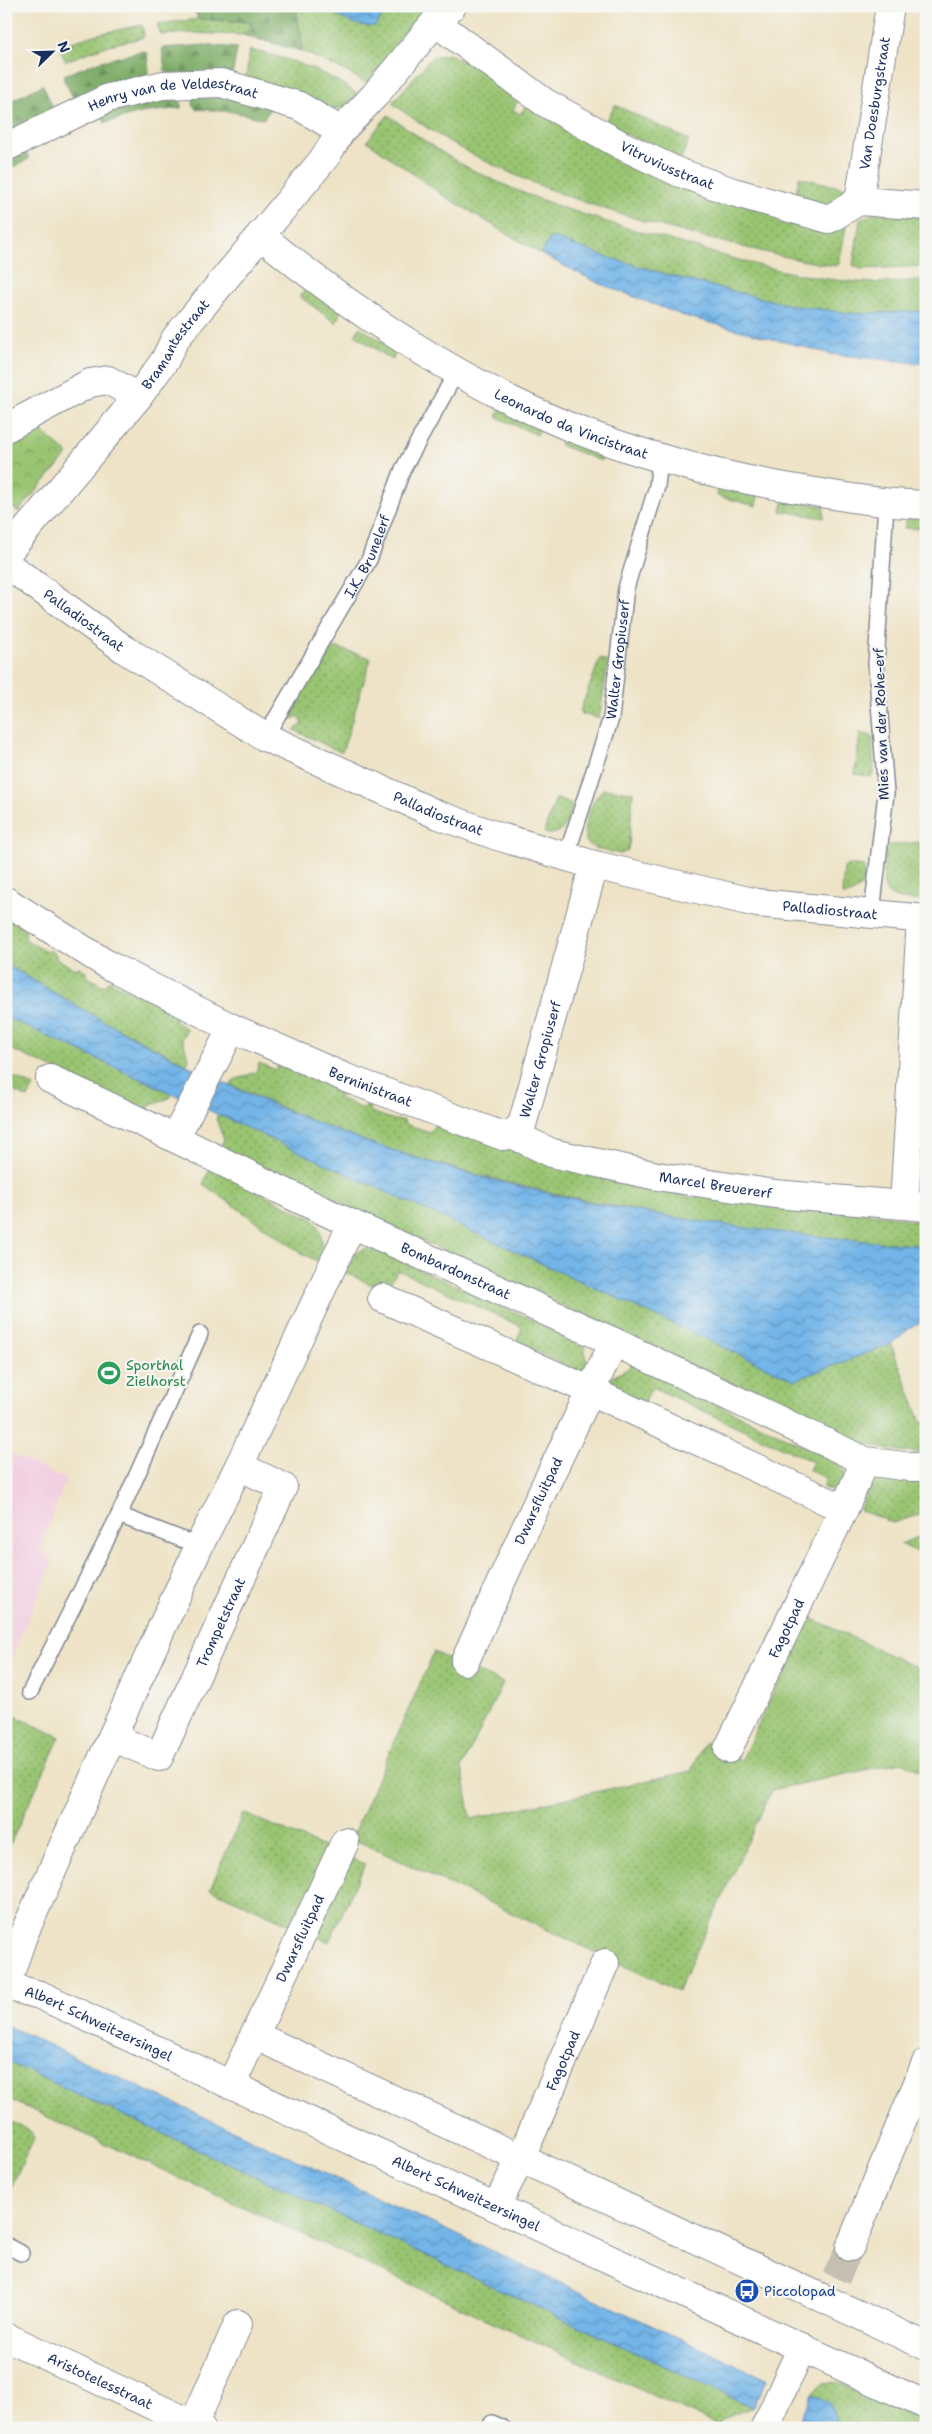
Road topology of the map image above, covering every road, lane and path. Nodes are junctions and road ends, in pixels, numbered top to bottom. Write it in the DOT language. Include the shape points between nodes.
graph roads {
  1 [pos="890,6"];
  2 [pos="443,14"];
  3 [pos="341,131"];
  4 [pos="6,147"];
  5 [pos="858,201"];
  6 [pos="926,206"];
  7 [pos="260,235"];
  8 [pos="457,371"];
  9 [pos="138,397"];
  10 [pos="6,428"];
  11 [pos="660,459"];
  12 [pos="886,504"];
  13 [pos="926,505"];
  14 [pos="6,554"];
  15 [pos="6,564"];
  16 [pos="265,737"];
  17 [pos="566,857"];
  18 [pos="594,865"];
  19 [pos="6,901"];
  20 [pos="872,913"];
  21 [pos="924,919"];
  22 [pos="232,1028"];
  23 [pos="50,1079"];
  24 [pos="512,1134"];
  25 [pos="175,1138"];
  26 [pos="915,1206"];
  27 [pos="352,1224"];
  28 [pos="382,1298"];
  29 [pos="200,1334"];
  30 [pos="614,1342"];
  31 [pos="592,1391"];
  32 [pos="865,1461"];
  33 [pos="240,1466"];
  34 [pos="926,1467"];
  35 [pos="844,1509"];
  36 [pos="119,1515"];
  37 [pos="199,1546"];
  38 [pos="465,1661"];
  39 [pos="30,1692"];
  40 [pos="112,1737"];
  41 [pos="728,1749"];
  42 [pos="345,1842"];
  43 [pos="605,1963"];
  44 [pos="6,1986"];
  45 [pos="254,2035"];
  46 [pos="926,2063"];
  47 [pos="231,2085"];
  48 [pos="521,2158"];
  49 [pos="496,2207"];
  50 [pos="6,2245"];
  51 [pos="850,2247"];
  52 [pos="21,2253"];
  53 [pos="238,2324"];
  54 [pos="6,2337"];
  55 [pos="926,2346"];
  56 [pos="802,2347"];
  57 [pos="926,2405"];
  58 [pos="196,2427"];
  59 [pos="489,2428"];
  60 [pos="503,2428"];
  61 [pos="765,2428"];
  1 -- 5 [label="street, Van Doesburgstraat"];
  2 -- 3 [label="street, Bramantestraat"];
  2 -- 5 [label="street, Vitruviusstraat" via="544,102 678,172 733,192 829,219"];
  3 -- 4 [label="street, Henry van de Veldestraat" via="299,106 221,82 163,85 108,98"];
  3 -- 7 [label="street, Bramantestraat" via="326,156"];
  5 -- 6 [label="street"];
  7 -- 8 [label="street, Leonardo da Vincistraat" via="308,275"];
  7 -- 9 [label="street, Bramantestraat" via="174,339 165,360"];
  8 -- 11 [label="street, Leonardo da Vincistraat" via="570,427"];
  8 -- 16 [label="lane, I.K. Brunelerf" via="403,469 369,560"];
  9 -- 10 [label="street" via="108,380 90,383"];
  9 -- 14 [label="street, Bramantestraat"];
  11 -- 12 [label="street, Leonardo da Vincistraat" via="744,480"];
  11 -- 17 [label="lane, Walter Gropiuserf" via="657,486 626,588 611,718"];
  12 -- 13 [label="street, Leonardo da Vincistraat"];
  12 -- 20 [label="lane, Mies van der Rohe-erf" via="876,664 886,793"];
  15 -- 16 [label="street, Palladiostraat" via="124,649"];
  16 -- 17 [label="street, Palladiostraat" via="436,814"];
  17 -- 18 [label="street, Palladiostraat"];
  18 -- 20 [label="street, Palladiostraat" via="758,903"];
  18 -- 24 [label="street, Walter Gropiuserf" via="522,1125"];
  19 -- 22 [label="street, Berninistraat" via="108,964"];
  20 -- 21 [label="street, Palladiostraat"];
  21 -- 26 [label="street"];
  22 -- 24 [label="street, Berninistraat" via="346,1078 503,1136"];
  22 -- 25 [label="street"];
  23 -- 25 [label="street, Bombardonstraat"];
  24 -- 26 [label="street, Marcel Breuererf" via="552,1153 657,1176 775,1194"];
  25 -- 27 [label="street, Bombardonstraat"];
  27 -- 30 [label="street, Bombardonstraat"];
  27 -- 33 [label="street"];
  28 -- 31 [label="street"];
  29 -- 36 [label="lane"];
  30 -- 31 [label="street, Dwarsfluitpad"];
  30 -- 32 [label="street, Bombardonstraat"];
  31 -- 35 [label="street"];
  31 -- 38 [label="street, Dwarsfluitpad"];
  32 -- 34 [label="street, Bombardonstraat"];
  32 -- 35 [label="street"];
  33 -- 37 [label="street"];
  33 -- 40 [label="street, Trompetstraat" via="283,1486 159,1757"];
  35 -- 41 [label="street, Fagotpad"];
  36 -- 37 [label="lane"];
  36 -- 39 [label="lane"];
  37 -- 40 [label="street"];
  40 -- 44 [label="street" via="22,1938"];
  42 -- 45 [label="street, Dwarsfluitpad"];
  43 -- 48 [label="street, Fagotpad"];
  44 -- 47 [label="street, Albert Schweitzersingel" via="40,1995"];
  45 -- 47 [label="street, Dwarsfluitpad"];
  45 -- 48 [label="street"];
  46 -- 51 [label="street"];
  47 -- 49 [label="street, Albert Schweitzersingel"];
  48 -- 49 [label="street, Fagotpad"];
  48 -- 55 [label="street" via="831,2289"];
  49 -- 56 [label="street, Albert Schweitzersingel"];
  50 -- 52 [label="lane"];
  53 -- 58 [label="street, Aristotelesstraat"];
  54 -- 58 [label="street, Aristotelesstraat"];
  56 -- 57 [label="street, Albert Schweitzersingel"];
  56 -- 61 [label="street"];
  59 -- 60 [label="lane" via="492,2422"];
}
